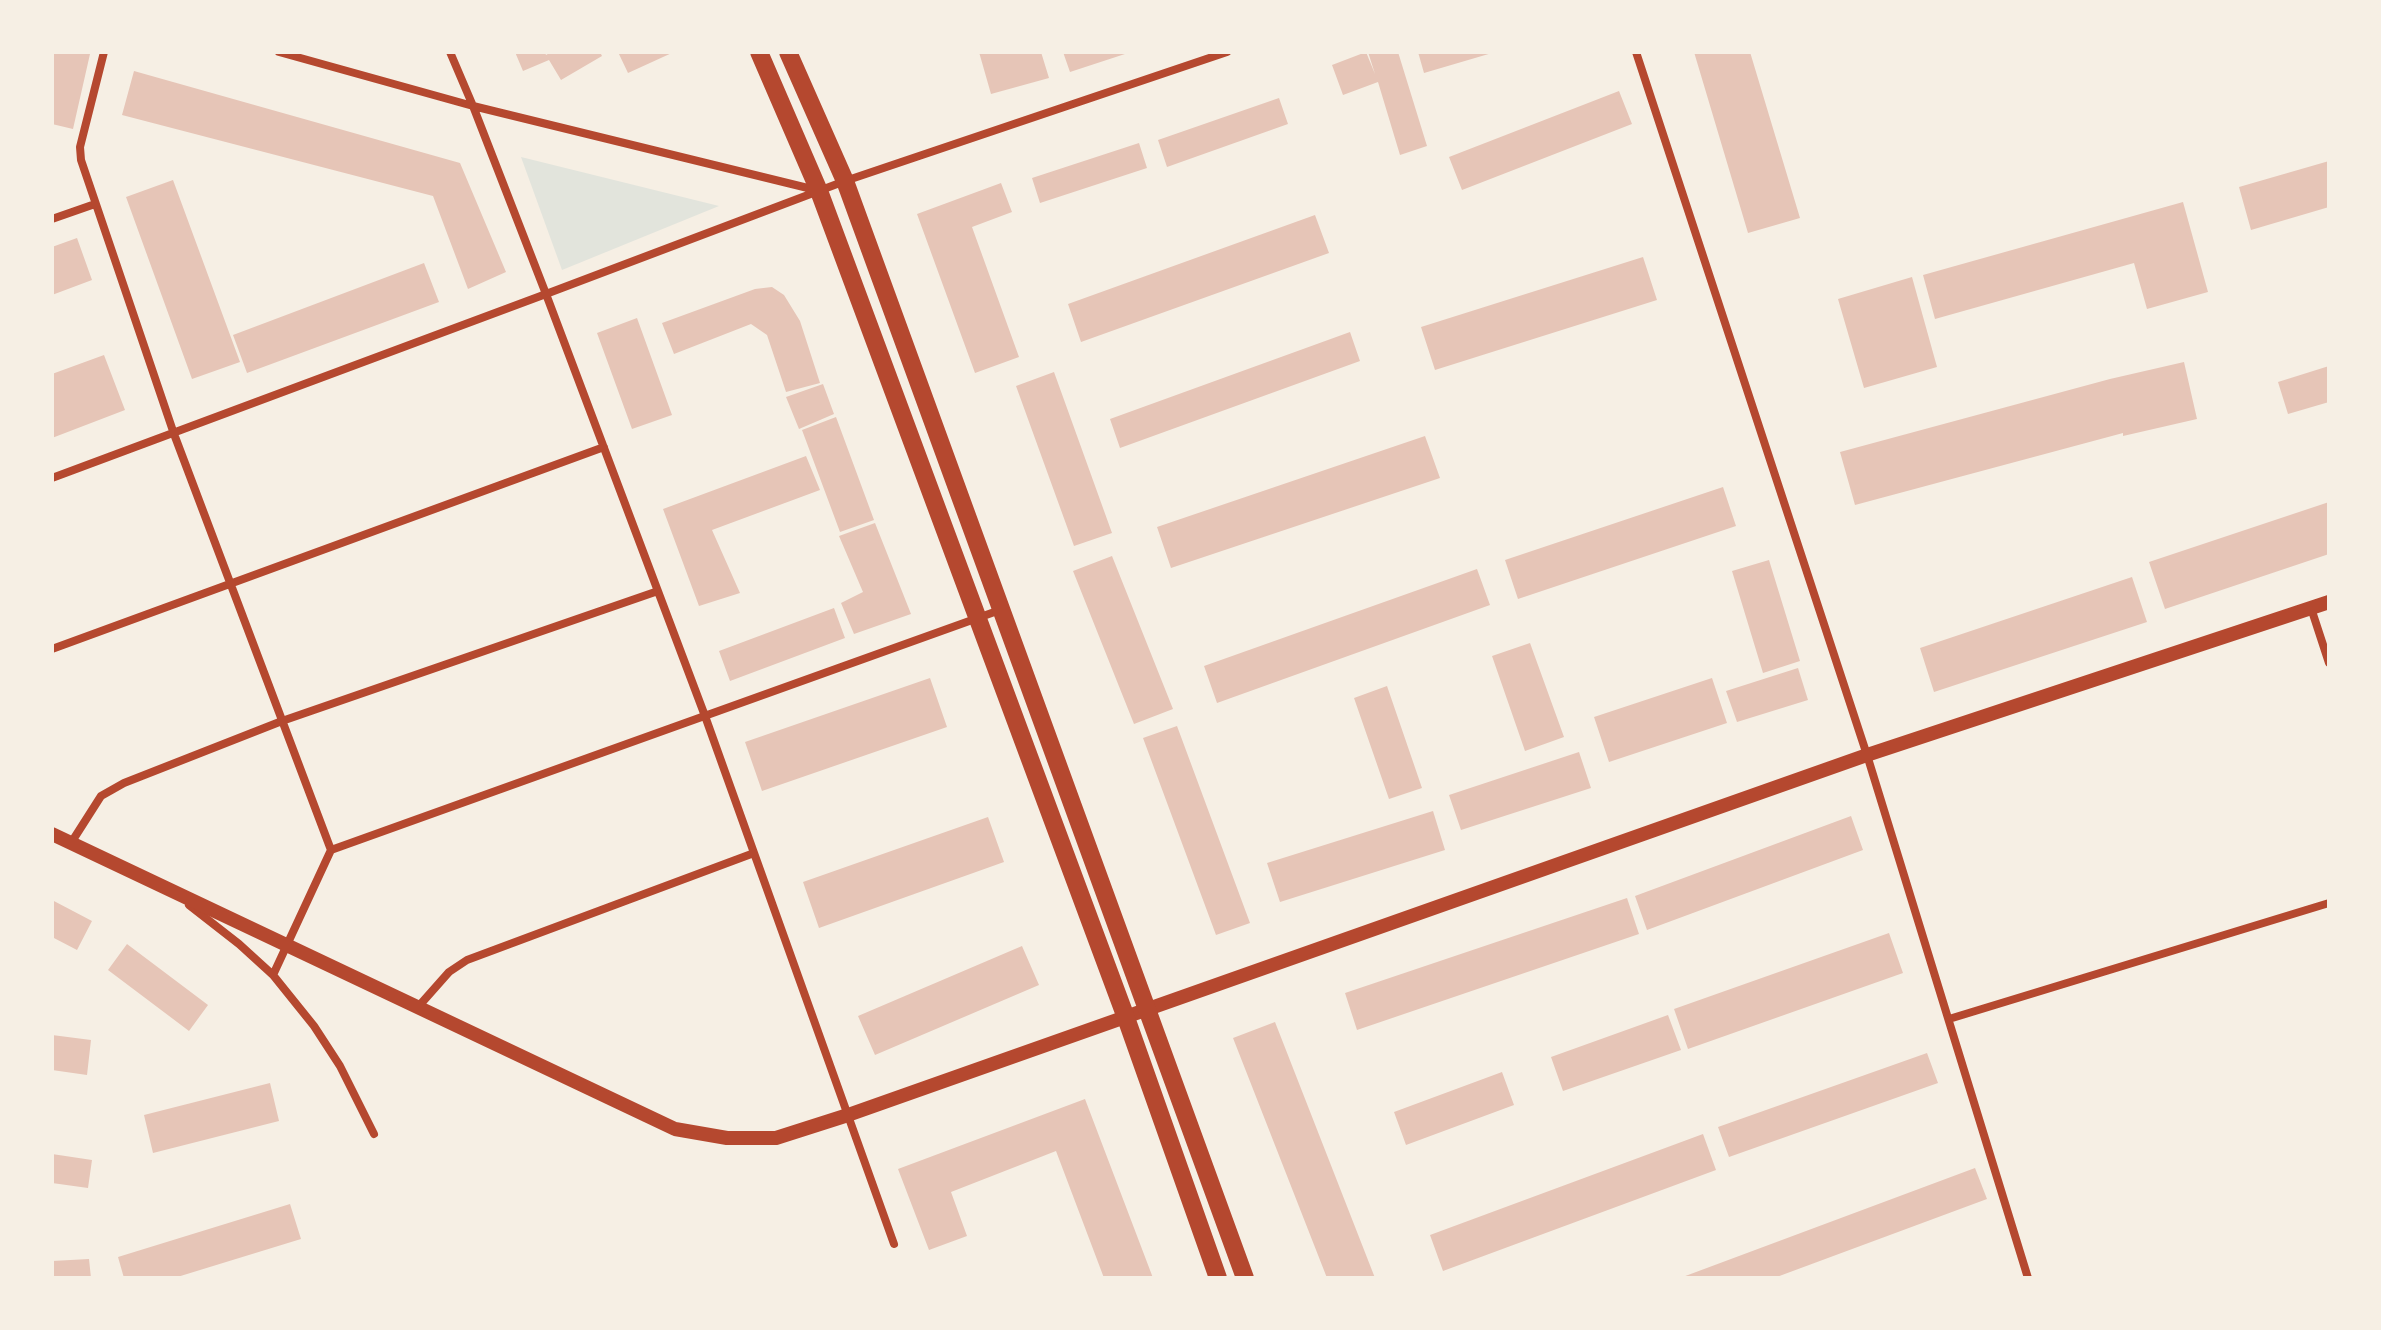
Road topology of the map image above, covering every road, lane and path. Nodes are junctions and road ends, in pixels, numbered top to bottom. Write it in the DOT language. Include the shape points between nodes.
graph roads {
  1 [pos="104,52"];
  2 [pos="279,52"];
  3 [pos="450,52"];
  4 [pos="759,52"];
  5 [pos="788,52"];
  6 [pos="1227,52"];
  7 [pos="1636,52"];
  8 [pos="473,106"];
  9 [pos="845,181"];
  10 [pos="819,191"];
  11 [pos="95,204"];
  12 [pos="52,219"];
  13 [pos="546,294"];
  14 [pos="174,434"];
  15 [pos="604,447"];
  16 [pos="52,478"];
  17 [pos="231,584"];
  18 [pos="658,591"];
  19 [pos="2329,602"];
  20 [pos="2311,608"];
  21 [pos="1000,610"];
  22 [pos="978,618"];
  23 [pos="52,649"];
  24 [pos="2329,663"];
  25 [pos="705,716"];
  26 [pos="282,721"];
  27 [pos="1867,755"];
  28 [pos="52,834"];
  29 [pos="71,843"];
  30 [pos="331,850"];
  31 [pos="754,853"];
  32 [pos="171,890"];
  33 [pos="2329,903"];
  34 [pos="287,945"];
  35 [pos="273,975"];
  36 [pos="418,1007"];
  37 [pos="1147,1008"];
  38 [pos="1125,1015"];
  39 [pos="1949,1019"];
  40 [pos="848,1115"];
  41 [pos="374,1134"];
  42 [pos="894,1244"];
  43 [pos="1218,1278"];
  44 [pos="1245,1278"];
  45 [pos="2028,1278"];
  1 -- 11 [label="street" via="80,147"];
  2 -- 8 [label="street"];
  3 -- 8 [label="street"];
  4 -- 10 [label="highway"];
  5 -- 9 [label="highway"];
  6 -- 9 [label="street"];
  7 -- 27 [label="street"];
  8 -- 10 [label="street"];
  8 -- 13 [label="street"];
  9 -- 10 [label="street"];
  9 -- 21 [label="highway"];
  10 -- 13 [label="street"];
  10 -- 22 [label="highway"];
  11 -- 12 [label="street"];
  11 -- 14 [label="street"];
  13 -- 14 [label="street"];
  13 -- 15 [label="street"];
  14 -- 16 [label="street"];
  14 -- 17 [label="street"];
  15 -- 17 [label="street"];
  15 -- 18 [label="street"];
  17 -- 23 [label="street"];
  17 -- 26 [label="street"];
  18 -- 25 [label="street"];
  18 -- 26 [label="street"];
  19 -- 20 [label="street"];
  20 -- 24 [label="street"];
  20 -- 27 [label="street"];
  21 -- 22 [label="street"];
  21 -- 37 [label="highway"];
  22 -- 25 [label="street"];
  22 -- 38 [label="highway"];
  25 -- 30 [label="street"];
  25 -- 31 [label="street"];
  26 -- 29 [label="street" via="101,796"];
  26 -- 30 [label="street"];
  27 -- 37 [label="street"];
  27 -- 39 [label="street"];
  28 -- 29 [label="street"];
  29 -- 32 [label="street"];
  30 -- 34 [label="street"];
  31 -- 36 [label="street" via="467,960"];
  31 -- 40 [label="street"];
  32 -- 34 [label="street"];
  32 -- 35 [label="street"];
  33 -- 39 [label="street"];
  34 -- 35 [label="street"];
  34 -- 36 [label="street"];
  35 -- 41 [label="street" via="340,1066"];
  36 -- 40 [label="street" via="675,1129 727,1138 776,1138"];
  37 -- 38 [label="street"];
  37 -- 44 [label="highway"];
  38 -- 40 [label="street"];
  38 -- 43 [label="highway"];
  39 -- 45 [label="street"];
  40 -- 42 [label="street"];
}
